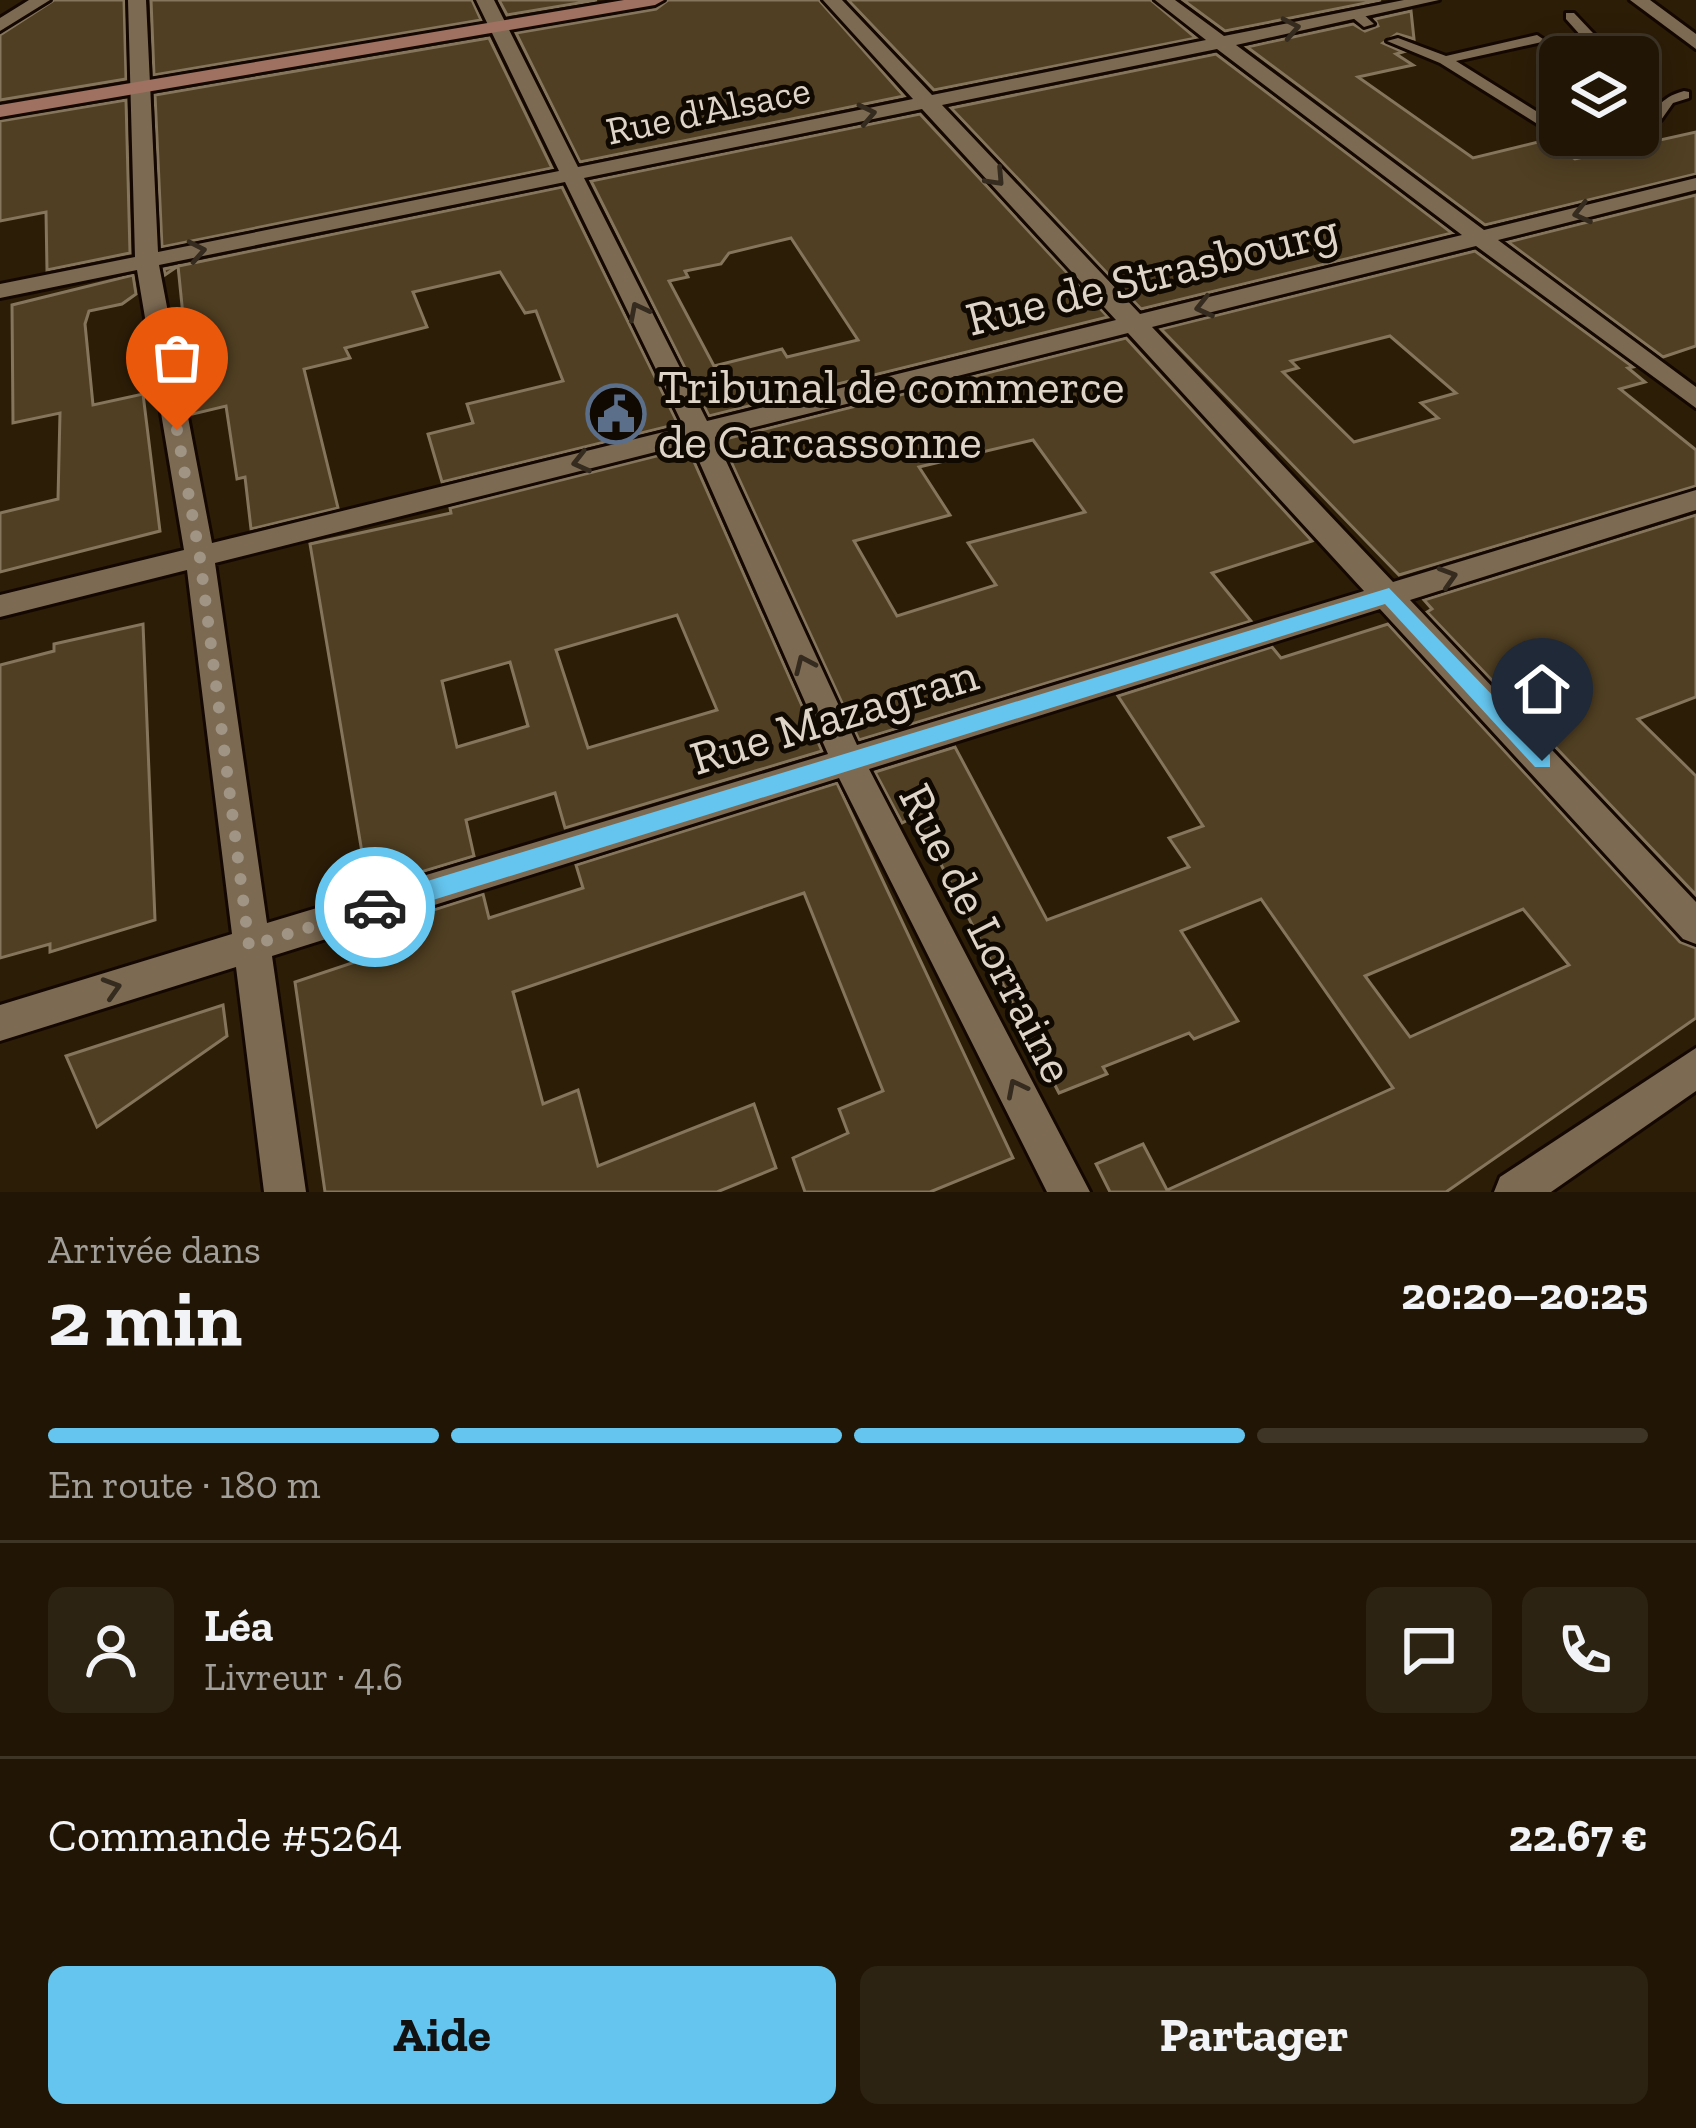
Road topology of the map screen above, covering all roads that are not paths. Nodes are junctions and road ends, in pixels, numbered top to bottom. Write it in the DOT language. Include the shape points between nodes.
graph roads {
  1 [pos="41,0"];
  2 [pos="137,0"];
  3 [pos="655,0"];
  4 [pos="832,0"];
  5 [pos="1164,0"];
  6 [pos="1430,0"];
  7 [pos="1640,0"];
  8 [pos="492,13"];
  9 [pos="1570,16"];
  10 [pos="0,26"];
  11 [pos="1588,36"];
  12 [pos="1538,40"];
  13 [pos="1393,41"];
  14 [pos="1221,42"];
  15 [pos="1696,43"];
  16 [pos="1444,60"];
  17 [pos="142,87"];
  18 [pos="1684,95"];
  19 [pos="925,103"];
  20 [pos="0,111"];
  21 [pos="1659,113"];
  22 [pos="1539,119"];
  23 [pos="570,175"];
  24 [pos="1696,184"];
  25 [pos="1481,238"];
  26 [pos="147,261"];
  27 [pos="0,291"];
  28 [pos="1134,324"];
  29 [pos="1696,400"];
  30 [pos="700,433"];
  31 [pos="1696,500"];
  32 [pos="200,558"];
  33 [pos="1389,595"];
  34 [pos="0,606"];
  35 [pos="848,762"];
  36 [pos="1696,927"];
  37 [pos="249,946"];
  38 [pos="0,1023"];
  39 [pos="1696,1066"];
  40 [pos="285,1192"];
  41 [pos="1069,1192"];
  42 [pos="1515,1192"];
  1 -- 10 [label="street"];
  2 -- 17 [label="street"];
  3 -- 8 [label="street"];
  4 -- 19 [label="street"];
  5 -- 14 [label="street"];
  14 -- 6 [label="street, Rue d'Alsace, one-way" via="1362,20"];
  7 -- 15 [label="street"];
  8 -- 17 [label="street"];
  8 -- 23 [label="street, Rue de Lorraine"];
  9 -- 11 [label="lane"];
  12 -- 16 [label="lane"];
  13 -- 16 [label="lane"];
  14 -- 19 [label="street, Rue d'Alsace"];
  14 -- 25 [label="street"];
  16 -- 22 [label="lane"];
  17 -- 20 [label="street"];
  17 -- 26 [label="street"];
  18 -- 21 [label="lane"];
  23 -- 19 [label="street, Rue d'Alsace, one-way"];
  19 -- 28 [label="street, one-way"];
  26 -- 23 [label="street, Rue d'Alsace, one-way"];
  30 -- 23 [label="street, Rue de Lorraine, one-way"];
  24 -- 25 [label="street, Rue de Strasbourg, one-way"];
  25 -- 28 [label="street, Rue de Strasbourg, one-way"];
  25 -- 29 [label="street"];
  26 -- 27 [label="street, Rue d'Alsace"];
  26 -- 32 [label="street"];
  28 -- 30 [label="street, Rue de Strasbourg"];
  28 -- 33 [label="street"];
  30 -- 32 [label="street, Rue de Strasbourg, one-way"];
  35 -- 30 [label="street, Rue de Lorraine, one-way"];
  33 -- 31 [label="street, Rue Mazagran, one-way"];
  32 -- 34 [label="street, Rue de Strasbourg"];
  32 -- 37 [label="street"];
  33 -- 35 [label="street, Rue Mazagran"];
  33 -- 36 [label="street"];
  35 -- 37 [label="street, Rue Mazagran"];
  41 -- 35 [label="street, Rue de Lorraine, one-way"];
  38 -- 37 [label="street, Rue Mazagran, one-way"];
  37 -- 40 [label="street"];
  39 -- 42 [label="street"];
}
